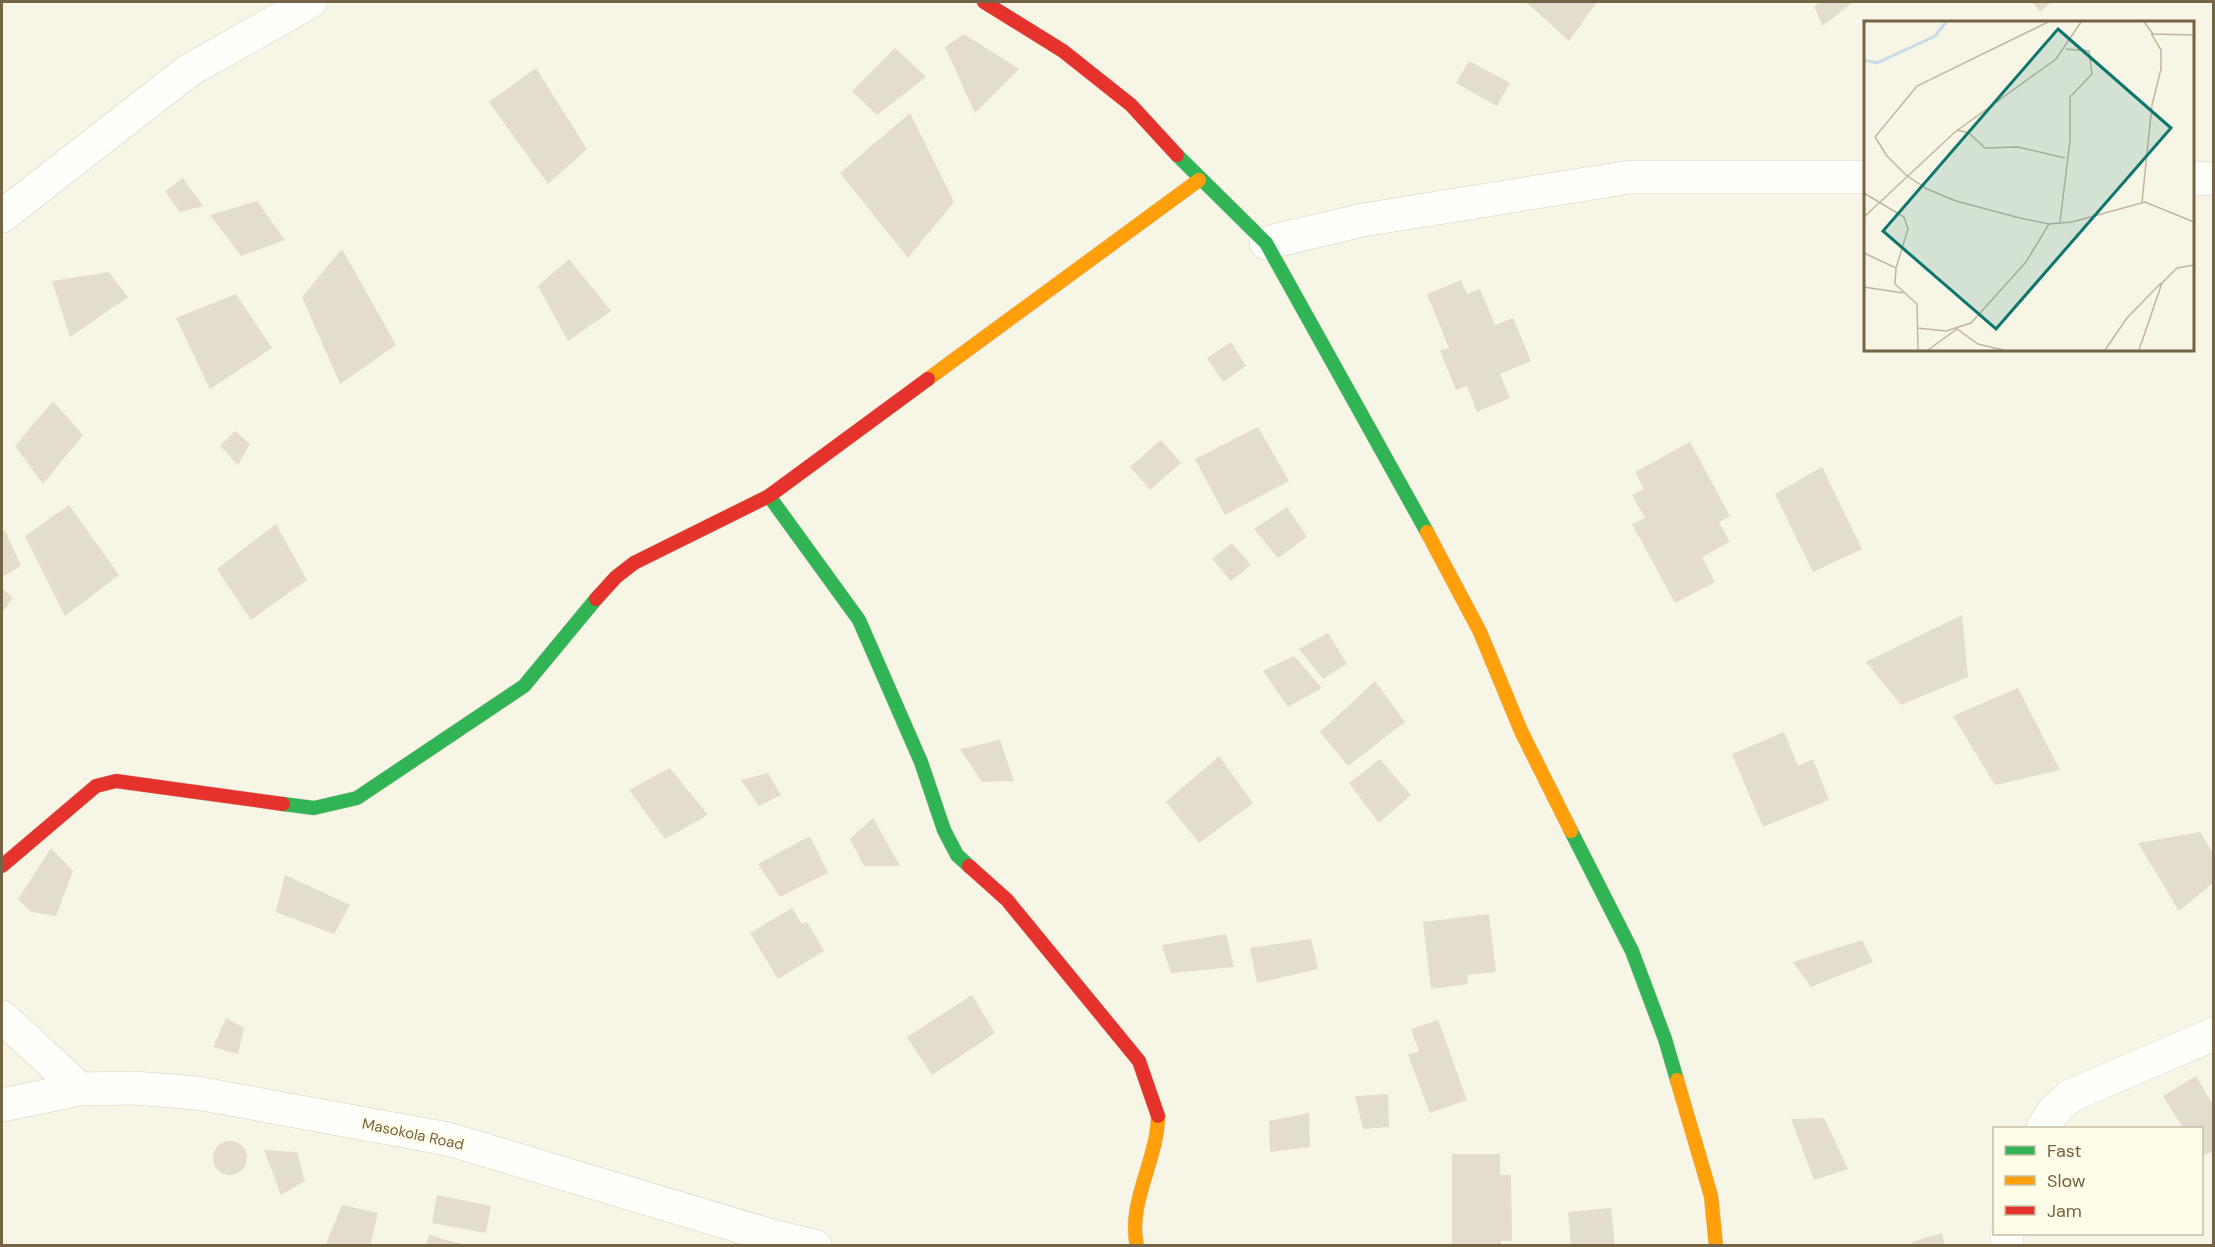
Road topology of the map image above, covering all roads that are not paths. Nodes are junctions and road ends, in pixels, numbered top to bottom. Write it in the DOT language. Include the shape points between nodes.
graph roads {
  1 [pos="310,2"];
  2 [pos="984,2"];
  3 [pos="1864,177"];
  4 [pos="2194,178"];
  5 [pos="2214,179"];
  6 [pos="1199,180"];
  7 [pos="2,216"];
  8 [pos="1266,243"];
  9 [pos="769,496"];
  10 [pos="2,866"];
  11 [pos="2,1017"];
  12 [pos="2214,1034"];
  13 [pos="80,1089"];
  14 [pos="2,1105"];
  15 [pos="2044,1127"];
  16 [pos="815,1245"];
  17 [pos="1137,1245"];
  18 [pos="1716,1245"];
  1 -- 7 [label="street" via="188,71"];
  2 -- 6 [label="street" via="1063,51 1131,105"];
  3 -- 8 [label="street" via="1630,177 1363,220"];
  4 -- 5 [label="street"];
  6 -- 8 [label="street"];
  6 -- 9 [label="street"];
  8 -- 18 [label="street" via="1386,454 1474,621 1521,731 1632,951 1665,1039 1711,1196"];
  9 -- 10 [label="street" via="634,563 608,585 524,686 357,798 314,808 116,781 96,786"];
  9 -- 17 [label="street" via="859,620 917,751 944,830 957,855 1007,900 1139,1060 1158,1110 1158,1131 1137,1212"];
  11 -- 13 [label="street"];
  12 -- 15 [label="street" via="2070,1096"];
  13 -- 14 [label="street, Masokola Road"];
  13 -- 16 [label="street, Masokola Road" via="197,1093 448,1139 772,1236"];
}
